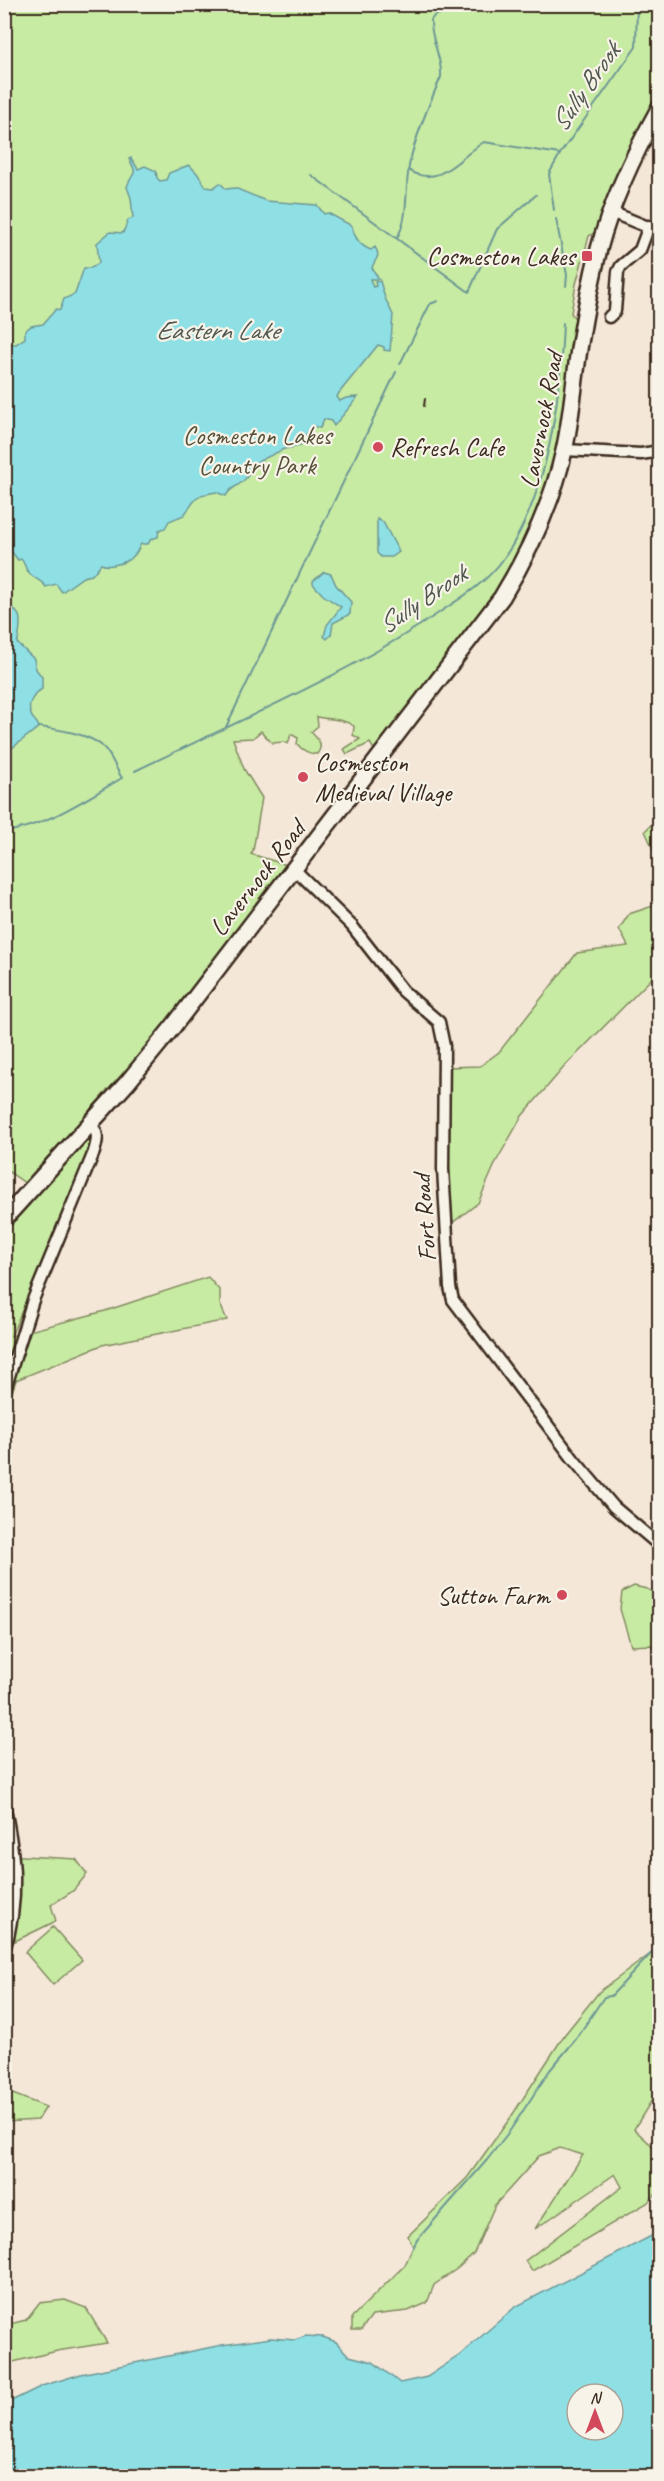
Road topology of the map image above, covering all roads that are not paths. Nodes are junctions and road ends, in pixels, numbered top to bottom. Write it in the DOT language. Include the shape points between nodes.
graph roads {
  1 [pos="660,107"];
  2 [pos="611,212"];
  3 [pos="655,229"];
  4 [pos="609,317"];
  5 [pos="565,450"];
  6 [pos="660,451"];
  7 [pos="294,869"];
  8 [pos="90,1124"];
  9 [pos="4,1219"];
  10 [pos="4,1392"];
  11 [pos="660,1546"];
  12 [pos="4,1804"];
  13 [pos="4,1952"];
  1 -- 2 [label="main road, Lavernock Road"];
  2 -- 3 [label="street"];
  2 -- 5 [label="main road, Lavernock Road" via="586,305"];
  3 -- 4 [label="street" via="640,250 621,266 615,312"];
  5 -- 6 [label="street" via="641,454"];
  5 -- 7 [label="main road, Lavernock Road" via="535,538 502,597"];
  7 -- 8 [label="main road, Lavernock Road" via="172,1028"];
  7 -- 11 [label="street, Fort Road" via="352,926 404,991 439,1023 444,1046 442,1169 453,1300 574,1460 614,1507"];
  8 -- 9 [label="main road, Lavernock Road"];
  8 -- 10 [label="street" via="98,1137 94,1152 33,1300"];
  12 -- 13 [label="street" via="16,1870 15,1906"];
}
